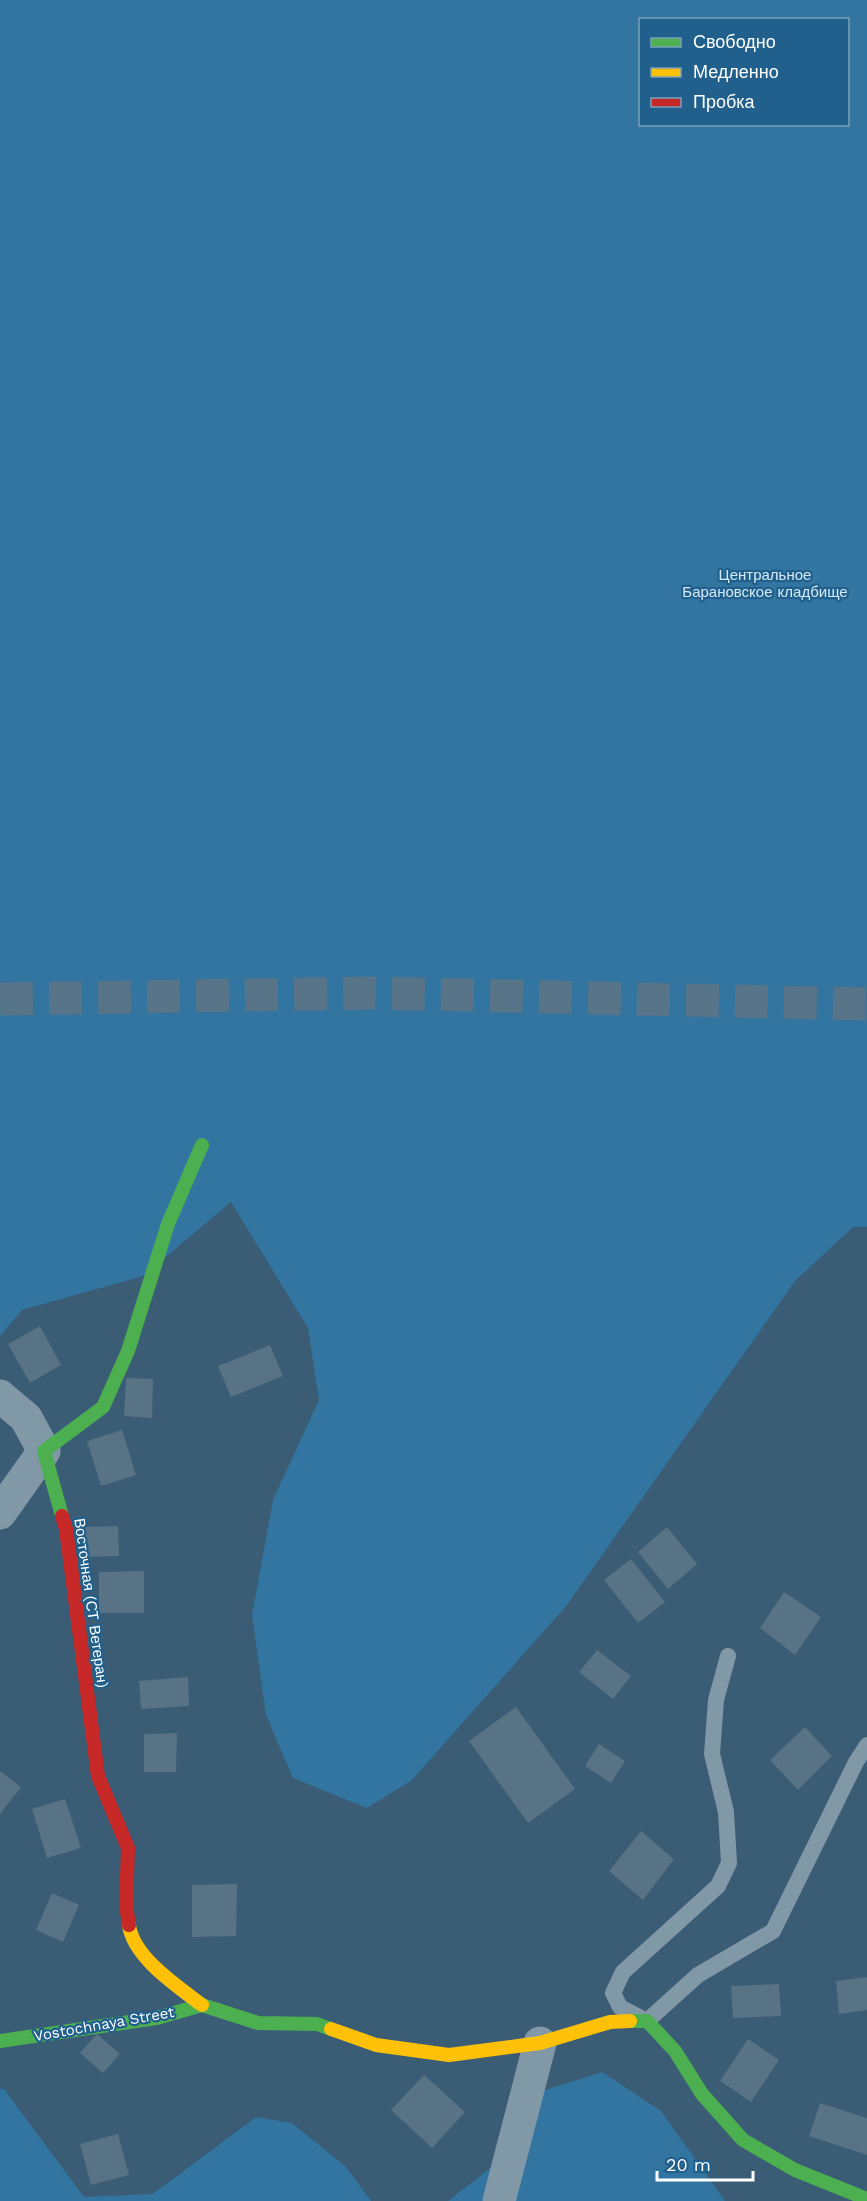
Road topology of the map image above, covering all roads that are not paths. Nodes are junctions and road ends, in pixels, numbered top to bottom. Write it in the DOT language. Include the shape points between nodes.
graph roads {
  1 [pos="202,1145"];
  2 [pos="0,1396"];
  3 [pos="44,1451"];
  4 [pos="0,1512"];
  5 [pos="728,1656"];
  6 [pos="867,1745"];
  7 [pos="202,2005"];
  8 [pos="647,2021"];
  9 [pos="0,2041"];
  10 [pos="540,2043"];
  11 [pos="867,2199"];
  12 [pos="499,2201"];
  1 -- 3 [label="street" via="168,1224 128,1351 103,1407"];
  2 -- 3 [label="street" via="26,1418"];
  3 -- 4 [label="street"];
  3 -- 7 [label="street, Восточная (СТ Ветеран)" via="66,1529 98,1776 128,1848 126,1905 130,1935 157,1971"];
  5 -- 8 [label="lane" via="716,1700 712,1754 726,1812 729,1863 718,1886 623,1972 613,1993 620,2007"];
  6 -- 8 [label="lane" via="772,1931 698,1975"];
  7 -- 9 [label="street, Vostochnaya Street" via="157,2018"];
  7 -- 10 [label="street" via="258,2023 316,2024 376,2045 449,2055"];
  8 -- 10 [label="street" via="610,2022"];
  8 -- 11 [label="street" via="675,2051 702,2094 743,2140 795,2170"];
  10 -- 12 [label="street"];
}
